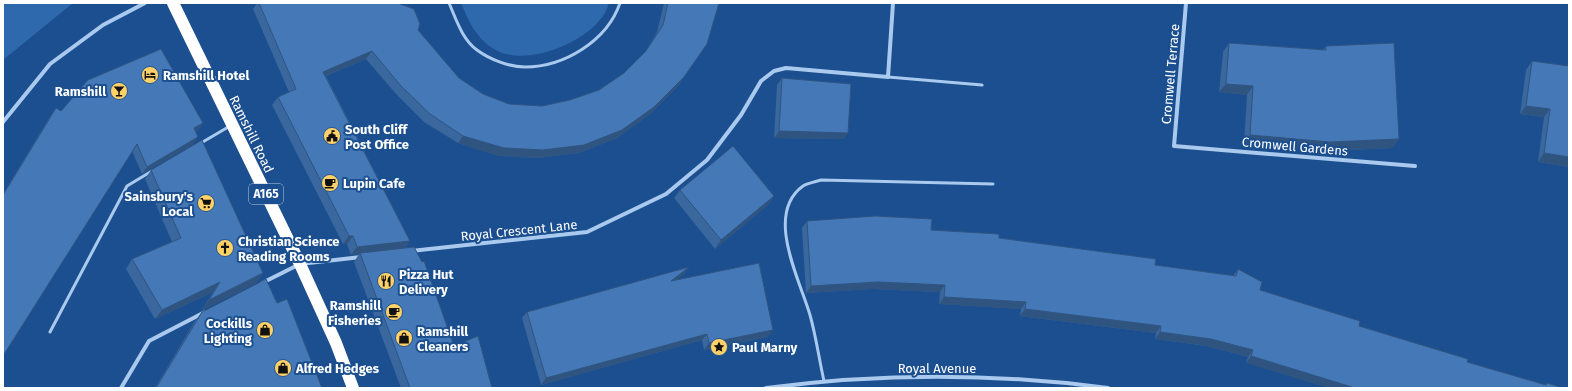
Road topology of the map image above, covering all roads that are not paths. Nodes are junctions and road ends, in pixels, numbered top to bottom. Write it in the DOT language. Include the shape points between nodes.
graph roads {
  1 [pos="145,3"];
  2 [pos="173,3"];
  3 [pos="449,3"];
  4 [pos="620,3"];
  5 [pos="893,3"];
  6 [pos="1186,3"];
  7 [pos="888,77"];
  8 [pos="982,85"];
  9 [pos="3,122"];
  10 [pos="232,125"];
  11 [pos="199,144"];
  12 [pos="1174,146"];
  13 [pos="1415,166"];
  14 [pos="153,171"];
  15 [pos="993,184"];
  16 [pos="409,252"];
  17 [pos="370,256"];
  18 [pos="300,264"];
  19 [pos="259,285"];
  20 [pos="211,309"];
  21 [pos="50,332"];
  22 [pos="824,381"];
  23 [pos="121,388"];
  24 [pos="353,388"];
  25 [pos="766,388"];
  26 [pos="1108,388"];
  1 -- 9 [label="street" via="103,25 50,64"];
  2 -- 10 [label="highway, Ramshill Road / A165"];
  3 -- 4 [label="lane" via="462,34 476,49 499,61 524,67 543,65 570,57 593,42 608,25"];
  5 -- 7 [label="street"];
  6 -- 12 [label="street, Cromwell Terrace"];
  7 -- 8 [label="lane"];
  7 -- 16 [label="street, Royal Crescent Lane" via="786,68 774,71 761,81 741,116 707,160 666,194 587,232"];
  10 -- 11 [label="lane"];
  10 -- 18 [label="highway, Ramshill Road / A165"];
  12 -- 13 [label="street, Cromwell Gardens"];
  14 -- 21 [label="lane" via="127,186"];
  15 -- 22 [label="lane" via="821,180 804,185 793,196 787,209 786,238 810,314"];
  17 -- 18 [label="street"];
  18 -- 19 [label="street"];
  18 -- 24 [label="highway, Ramshill Road / A165" via="336,343"];
  20 -- 23 [label="street" via="149,341"];
  22 -- 25 [label="street, Royal Avenue"];
  22 -- 26 [label="street, Royal Avenue" via="932,376 1067,383"];
}
